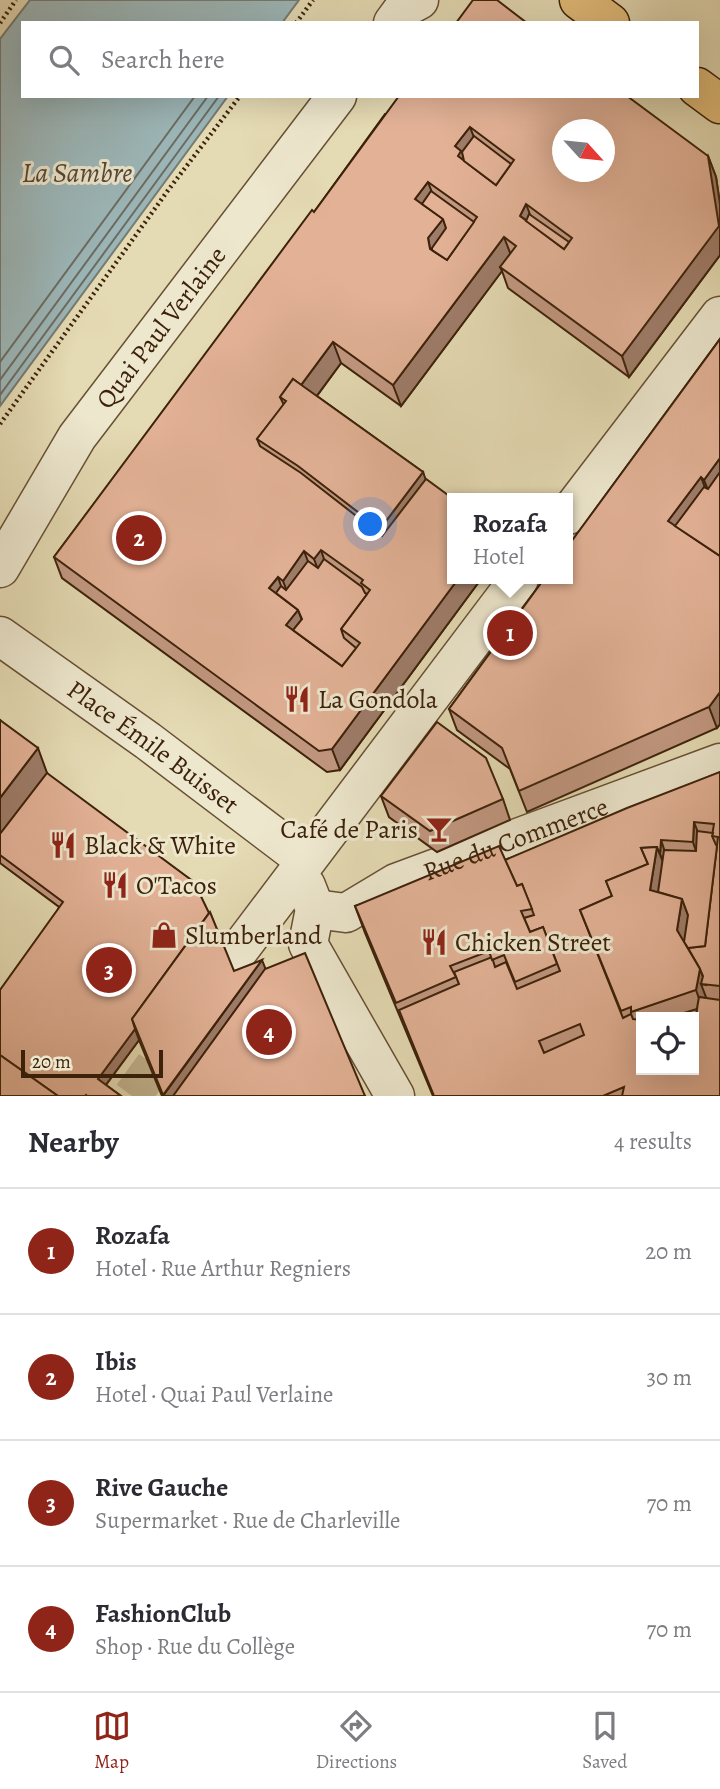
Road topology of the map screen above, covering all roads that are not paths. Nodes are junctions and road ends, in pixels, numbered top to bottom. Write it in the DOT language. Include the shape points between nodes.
graph roads {
  1 [pos="418,0"];
  2 [pos="579,0"];
  3 [pos="394,21"];
  4 [pos="607,21"];
  5 [pos="699,88"];
  6 [pos="335,98"];
  7 [pos="720,104"];
  8 [pos="720,316"];
  9 [pos="573,508"];
  10 [pos="0,568"];
  11 [pos="515,584"];
  12 [pos="0,636"];
  13 [pos="720,763"];
  14 [pos="305,860"];
  15 [pos="315,909"];
  16 [pos="230,962"];
  17 [pos="396,1096"];
  1 -- 3 [label="street"];
  2 -- 4 [label="main road"];
  5 -- 7 [label="main road"];
  6 -- 10 [label="street, Quai Paul Verlaine" via="77,437"];
  8 -- 9 [label="street"];
  11 -- 14 [label="street"];
  12 -- 14 [label="street, Place Émile Buisset"];
  13 -- 15 [label="street, Rue du Commerce" via="396,883 346,913"];
  14 -- 15 [label="street" via="303,880"];
  14 -- 16 [label="street"];
  15 -- 17 [label="street" via="308,944"];
}
